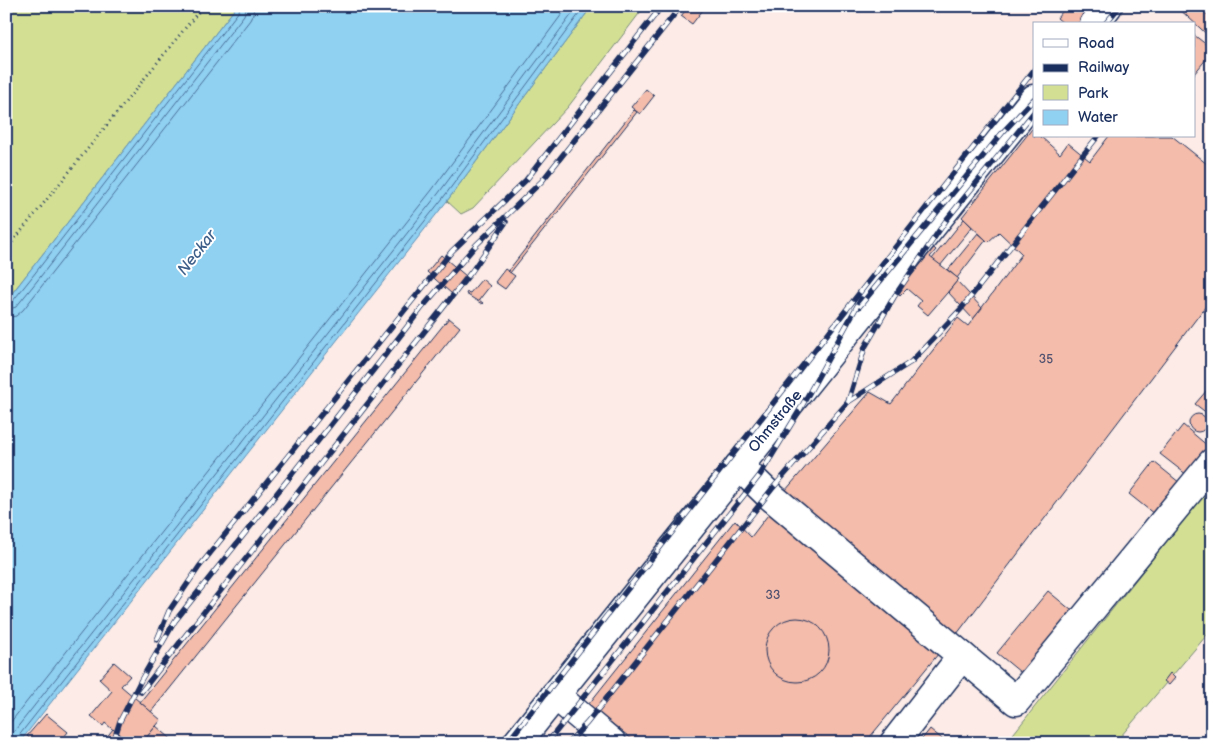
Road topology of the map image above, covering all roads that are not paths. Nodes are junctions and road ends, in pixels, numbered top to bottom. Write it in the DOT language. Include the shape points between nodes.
graph roads {
  1 [pos="1108,6"];
  2 [pos="1096,22"];
  3 [pos="1033,99"];
  4 [pos="1212,463"];
  5 [pos="739,466"];
  6 [pos="962,656"];
  7 [pos="554,695"];
  8 [pos="516,743"];
  9 [pos="612,743"];
  10 [pos="894,743"];
  1 -- 2 [label="street"];
  3 -- 5 [label="street, Ohmstraße"];
  4 -- 6 [label="street" via="1016,701"];
  5 -- 6 [label="street" via="768,494"];
  5 -- 7 [label="street, Ohmstraße"];
  6 -- 10 [label="street"];
  7 -- 8 [label="street, Ohmstraße"];
  7 -- 9 [label="street"];
}
